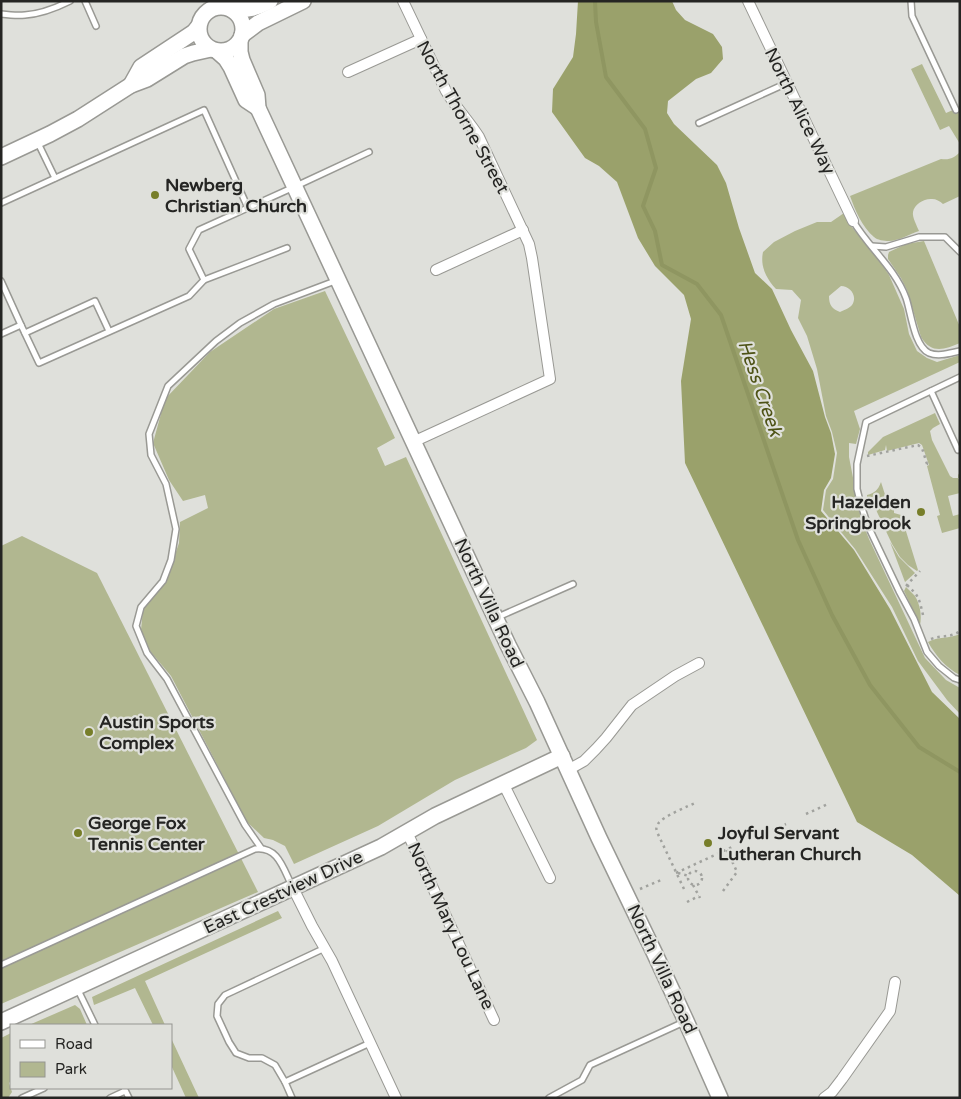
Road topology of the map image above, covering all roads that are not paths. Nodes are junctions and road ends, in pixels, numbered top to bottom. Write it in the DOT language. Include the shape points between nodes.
graph roads {
  1 [pos="70,1"];
  2 [pos="85,1"];
  3 [pos="199,1"];
  4 [pos="270,1"];
  5 [pos="304,1"];
  6 [pos="403,1"];
  7 [pos="748,1"];
  8 [pos="911,1"];
  9 [pos="225,6"];
  10 [pos="1,14"];
  11 [pos="199,24"];
  12 [pos="96,26"];
  13 [pos="241,38"];
  14 [pos="420,39"];
  15 [pos="214,50"];
  16 [pos="348,72"];
  17 [pos="787,83"];
  18 [pos="131,85"];
  19 [pos="258,108"];
  20 [pos="956,110"];
  21 [pos="699,123"];
  22 [pos="36,140"];
  23 [pos="369,152"];
  24 [pos="1,157"];
  25 [pos="55,178"];
  26 [pos="294,187"];
  27 [pos="1,203"];
  28 [pos="248,208"];
  29 [pos="853,222"];
  30 [pos="523,230"];
  31 [pos="872,246"];
  32 [pos="287,248"];
  33 [pos="960,252"];
  34 [pos="436,270"];
  35 [pos="204,280"];
  36 [pos="338,280"];
  37 [pos="1,281"];
  38 [pos="21,325"];
  39 [pos="110,331"];
  40 [pos="25,333"];
  41 [pos="1,334"];
  42 [pos="960,351"];
  43 [pos="960,377"];
  44 [pos="931,391"];
  45 [pos="413,442"];
  46 [pos="960,449"];
  47 [pos="573,584"];
  48 [pos="496,619"];
  49 [pos="699,663"];
  50 [pos="960,680"];
  51 [pos="562,756"];
  52 [pos="568,770"];
  53 [pos="503,783"];
  54 [pos="407,832"];
  55 [pos="261,848"];
  56 [pos="550,878"];
  57 [pos="293,888"];
  58 [pos="325,948"];
  59 [pos="1,965"];
  60 [pos="895,982"];
  61 [pos="77,987"];
  62 [pos="494,1020"];
  63 [pos="2,1021"];
  64 [pos="686,1021"];
  65 [pos="94,1024"];
  66 [pos="370,1043"];
  67 [pos="285,1082"];
  68 [pos="42,1089"];
  69 [pos="125,1089"];
  70 [pos="22,1098"];
  71 [pos="110,1098"];
  72 [pos="129,1098"];
  73 [pos="292,1098"];
  74 [pos="396,1098"];
  75 [pos="549,1098"];
  76 [pos="720,1098"];
  77 [pos="824,1098"];
  1 -- 10 [label="lane" via="39,13"];
  2 -- 12 [label="lane"];
  3 -- 11 [label="main road"];
  4 -- 9 [label="main road" via="244,10"];
  5 -- 13 [label="main road" via="258,23"];
  6 -- 14 [label="street, North Thorne Street"];
  7 -- 17 [label="street, North Alice Way"];
  8 -- 20 [label="lane" via="912,16"];
  9 -- 11 [label="main road" via="204,14"];
  9 -- 13 [label="main road" via="241,20"];
  11 -- 15 [label="main road" via="201,41"];
  11 -- 18 [label="main road" via="194,32 141,67"];
  13 -- 15 [label="main road" via="230,50"];
  13 -- 19 [label="main road, North Villa Road" via="240,52 257,95"];
  14 -- 16 [label="street"];
  14 -- 30 [label="street, North Thorne Street" via="446,92 479,137"];
  15 -- 18 [label="main road" via="184,56"];
  15 -- 19 [label="main road, North Villa Road" via="226,59 246,100"];
  17 -- 21 [label="lane"];
  17 -- 29 [label="street, North Alice Way"];
  18 -- 22 [label="main road" via="78,119"];
  19 -- 26 [label="main road, North Villa Road"];
  22 -- 24 [label="main road"];
  22 -- 25 [label="lane"];
  23 -- 26 [label="lane"];
  25 -- 27 [label="lane"];
  25 -- 28 [label="lane" via="204,110"];
  26 -- 28 [label="lane"];
  26 -- 36 [label="main road, North Villa Road"];
  28 -- 35 [label="lane" via="199,230 189,250"];
  29 -- 31 [label="lane"];
  30 -- 34 [label="street"];
  30 -- 45 [label="street, North Thorne Street" via="532,258 550,379"];
  31 -- 33 [label="lane" via="886,247 919,237 945,237"];
  31 -- 42 [label="lane" via="905,296 918,341 928,353 941,355"];
  32 -- 35 [label="lane"];
  35 -- 39 [label="lane" via="189,296"];
  36 -- 45 [label="main road, North Villa Road"];
  36 -- 55 [label="lane" via="274,304 216,341 168,386 149,434 151,454 166,484 176,529 171,560 163,581 141,607 136,626 147,653 167,679 245,825"];
  37 -- 38 [label="lane"];
  38 -- 40 [label="lane"];
  38 -- 41 [label="lane"];
  39 -- 40 [label="lane" via="39,363"];
  39 -- 40 [label="lane" via="95,300"];
  43 -- 44 [label="lane"];
  44 -- 46 [label="lane"];
  44 -- 50 [label="lane" via="866,422 857,464 857,489 868,526 927,652 939,666"];
  45 -- 48 [label="main road, North Villa Road"];
  47 -- 48 [label="lane"];
  48 -- 51 [label="main road, North Villa Road"];
  49 -- 52 [label="street" via="632,704 596,749"];
  51 -- 52 [label="main road, North Villa Road"];
  51 -- 53 [label="main road, East Crestview Drive"];
  52 -- 64 [label="main road, North Villa Road"];
  53 -- 54 [label="main road, East Crestview Drive"];
  53 -- 56 [label="street"];
  54 -- 57 [label="main road, East Crestview Drive"];
  54 -- 62 [label="street, North Mary Lou Lane"];
  55 -- 57 [label="lane" via="277,856"];
  55 -- 59 [label="lane"];
  57 -- 58 [label="street"];
  57 -- 61 [label="main road, East Crestview Drive"];
  58 -- 66 [label="street"];
  58 -- 67 [label="lane" via="225,995 218,1004 217,1016 236,1053 248,1058 262,1058 275,1065"];
  60 -- 77 [label="street" via="890,1011 842,1079"];
  61 -- 63 [label="main road, East Crestview Drive"];
  61 -- 65 [label="lane"];
  64 -- 75 [label="lane" via="590,1065 582,1080"];
  64 -- 76 [label="main road, North Villa Road"];
  66 -- 67 [label="lane"];
  66 -- 74 [label="street"];
  67 -- 73 [label="lane"];
  68 -- 70 [label="lane"];
  69 -- 71 [label="lane"];
  69 -- 72 [label="lane"];
}
